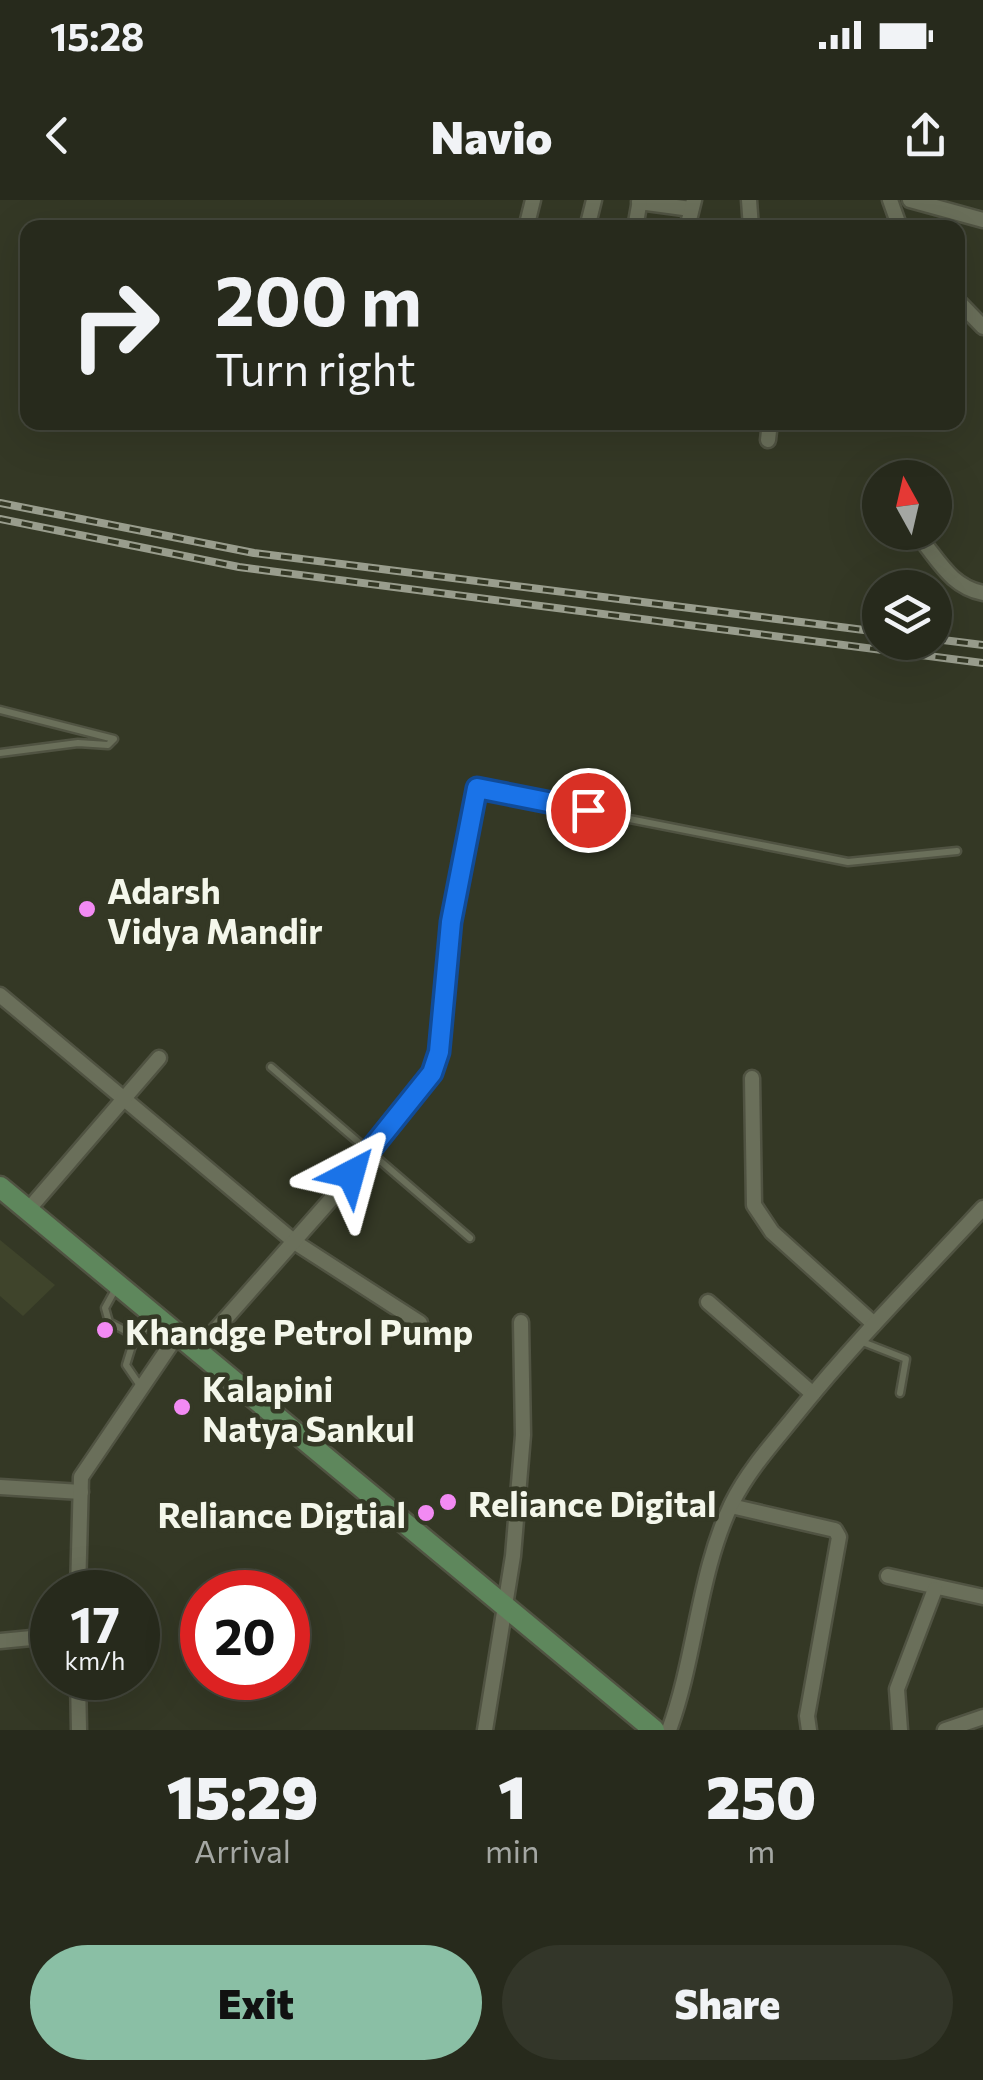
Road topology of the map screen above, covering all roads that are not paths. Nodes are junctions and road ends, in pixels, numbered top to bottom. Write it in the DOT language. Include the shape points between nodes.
graph roads {
  1 [pos="910,200"];
  2 [pos="640,201"];
  3 [pos="692,205"];
  4 [pos="983,220"];
  5 [pos="965,308"];
  6 [pos="983,327"];
  7 [pos="769,430"];
  8 [pos="768,440"];
  9 [pos="929,550"];
  10 [pos="983,594"];
  11 [pos="0,710"];
  12 [pos="0,754"];
  13 [pos="957,851"];
  14 [pos="0,995"];
  15 [pos="159,1058"];
  16 [pos="271,1067"];
  17 [pos="752,1078"];
  18 [pos="122,1097"];
  19 [pos="369,1151"];
  20 [pos="0,1187"];
  21 [pos="332,1197"];
  22 [pos="983,1208"];
  23 [pos="28,1210"];
  24 [pos="470,1238"];
  25 [pos="296,1243"];
  26 [pos="118,1285"];
  27 [pos="708,1302"];
  28 [pos="158,1318"];
  29 [pos="521,1322"];
  30 [pos="420,1323"];
  31 [pos="874,1324"];
  32 [pos="178,1334"];
  33 [pos="135,1336"];
  34 [pos="859,1341"];
  35 [pos="198,1351"];
  36 [pos="142,1388"];
  37 [pos="900,1393"];
  38 [pos="813,1394"];
  39 [pos="0,1487"];
  40 [pos="81,1492"];
  41 [pos="730,1506"];
  42 [pos="79,1570"];
  43 [pos="888,1576"];
  44 [pos="934,1588"];
  45 [pos="983,1597"];
  46 [pos="502,1604"];
  47 [pos="30,1638"];
  48 [pos="0,1641"];
  49 [pos="78,1700"];
  50 [pos="983,1718"];
  51 [pos="79,1730"];
  52 [pos="485,1730"];
  53 [pos="654,1730"];
  54 [pos="669,1730"];
  55 [pos="809,1730"];
  56 [pos="900,1730"];
  57 [pos="945,1730"];
  1 -- 4 [label="street"];
  2 -- 3 [label="street"];
  5 -- 6 [label="street"];
  7 -- 8 [label="street"];
  9 -- 10 [label="street" via="964,589"];
  11 -- 12 [label="lane" via="114,740"];
  13 -- 19 [label="lane" via="848,862 477,788 451,922 439,1052 432,1073"];
  14 -- 18 [label="street"];
  15 -- 18 [label="street"];
  16 -- 19 [label="lane"];
  17 -- 31 [label="street" via="754,1205 772,1232"];
  18 -- 23 [label="street"];
  18 -- 25 [label="street"];
  19 -- 21 [label="lane"];
  19 -- 24 [label="lane"];
  20 -- 23 [label="main road"];
  21 -- 25 [label="street"];
  22 -- 31 [label="street"];
  23 -- 26 [label="main road"];
  25 -- 30 [label="street"];
  25 -- 35 [label="street"];
  26 -- 28 [label="main road"];
  26 -- 33 [label="lane" via="106,1302 106,1317"];
  27 -- 38 [label="street"];
  28 -- 32 [label="main road"];
  28 -- 33 [label="lane"];
  29 -- 46 [label="street" via="523,1435"];
  31 -- 34 [label="street"];
  32 -- 35 [label="main road"];
  32 -- 36 [label="street"];
  33 -- 36 [label="lane" via="126,1366"];
  34 -- 37 [label="lane" via="906,1359"];
  34 -- 38 [label="street"];
  35 -- 46 [label="main road"];
  36 -- 40 [label="street" via="81,1477"];
  38 -- 41 [label="street"];
  39 -- 40 [label="street"];
  40 -- 42 [label="street"];
  41 -- 54 [label="street"];
  41 -- 55 [label="street" via="834,1530 839,1537"];
  43 -- 44 [label="street"];
  44 -- 45 [label="street"];
  44 -- 56 [label="street" via="897,1689"];
  46 -- 52 [label="street"];
  46 -- 53 [label="main road"];
  47 -- 48 [label="street"];
  49 -- 51 [label="street"];
  50 -- 57 [label="street"];
}
